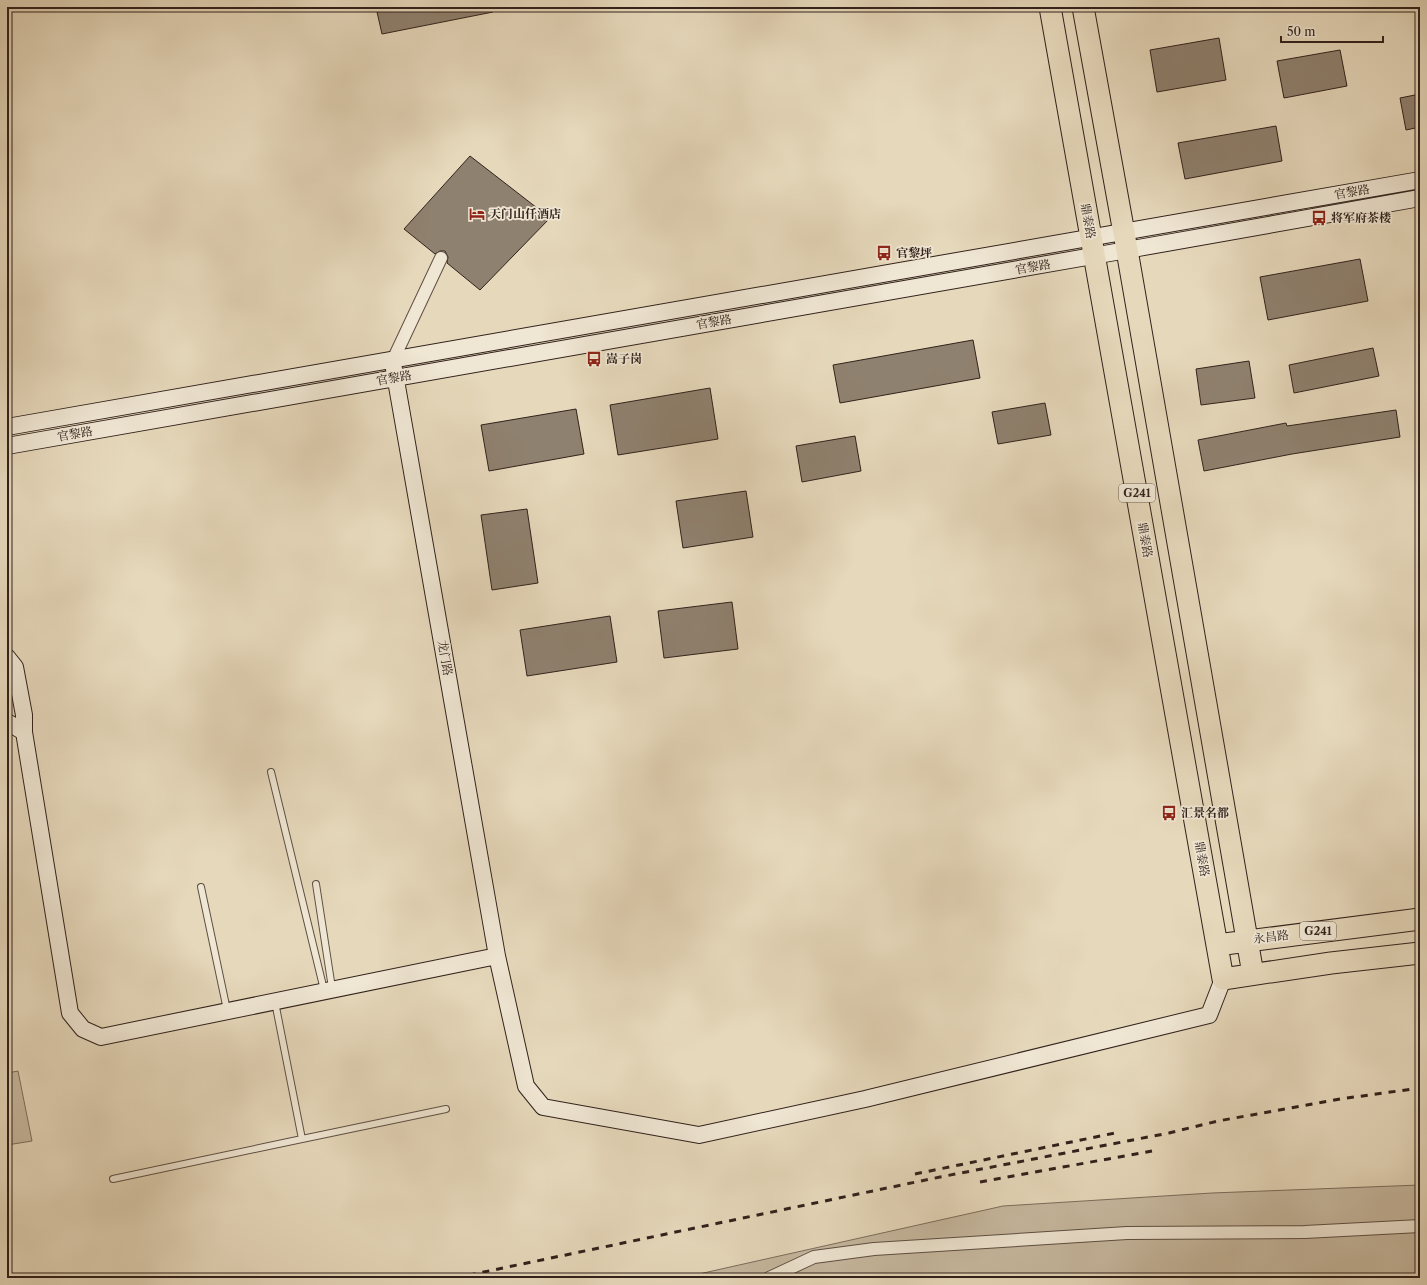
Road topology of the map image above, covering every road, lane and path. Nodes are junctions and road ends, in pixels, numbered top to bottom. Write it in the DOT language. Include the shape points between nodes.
graph roads {
  1 [pos="1050,7"];
  2 [pos="1083,7"];
  3 [pos="1420,180"];
  4 [pos="1420,198"];
  5 [pos="1126,241"];
  6 [pos="1093,247"];
  7 [pos="441,258"];
  8 [pos="393,360"];
  9 [pos="396,378"];
  10 [pos="7,427"];
  11 [pos="7,446"];
  12 [pos="7,657"];
  13 [pos="7,722"];
  14 [pos="24,732"];
  15 [pos="271,772"];
  16 [pos="316,884"];
  17 [pos="201,887"];
  18 [pos="1420,918"];
  19 [pos="1247,940"];
  20 [pos="1217,945"];
  21 [pos="1420,952"];
  22 [pos="497,956"];
  23 [pos="1253,974"];
  24 [pos="1223,978"];
  25 [pos="328,991"];
  26 [pos="275,1002"];
  27 [pos="227,1012"];
  28 [pos="446,1109"];
  29 [pos="302,1139"];
  30 [pos="113,1179"];
  31 [pos="1420,1226"];
  32 [pos="769,1278"];
  1 -- 6 [label="highway, 鼎泰路 / G241"];
  2 -- 5 [label="highway, G241"];
  3 -- 5 [label="main road, 官黎路"];
  4 -- 5 [label="main road, 官黎路"];
  5 -- 6 [label="main road, 官黎路"];
  5 -- 19 [label="highway, G241"];
  6 -- 8 [label="main road, 官黎路"];
  6 -- 9 [label="main road, 官黎路"];
  6 -- 20 [label="highway, 鼎泰路 / G241"];
  7 -- 8 [label="street"];
  8 -- 9 [label="main road, 龙门路"];
  8 -- 10 [label="main road, 官黎路"];
  9 -- 11 [label="main road, 官黎路"];
  9 -- 22 [label="main road, 龙门路"];
  12 -- 14 [label="main road" via="15,667 24,715"];
  13 -- 14 [label="main road"];
  14 -- 27 [label="main road" via="70,1013 83,1029 101,1037"];
  15 -- 25 [label="lane"];
  16 -- 25 [label="lane"];
  17 -- 27 [label="lane"];
  18 -- 19 [label="highway, 永昌路 / G241"];
  19 -- 20 [label="highway, 永昌路 / G241"];
  19 -- 23 [label="highway, G241"];
  20 -- 24 [label="highway, 鼎泰路 / G241"];
  21 -- 23 [label="highway"];
  22 -- 24 [label="main road, 龙门路" via="526,1086 543,1107 699,1135 866,1099 1209,1015"];
  22 -- 25 [label="main road"];
  23 -- 24 [label="highway"];
  25 -- 26 [label="main road"];
  26 -- 27 [label="main road"];
  26 -- 29 [label="lane"];
  28 -- 29 [label="lane"];
  29 -- 30 [label="lane"];
  31 -- 32 [label="street" via="1305,1232 1127,1233 874,1249 814,1257"];
}
